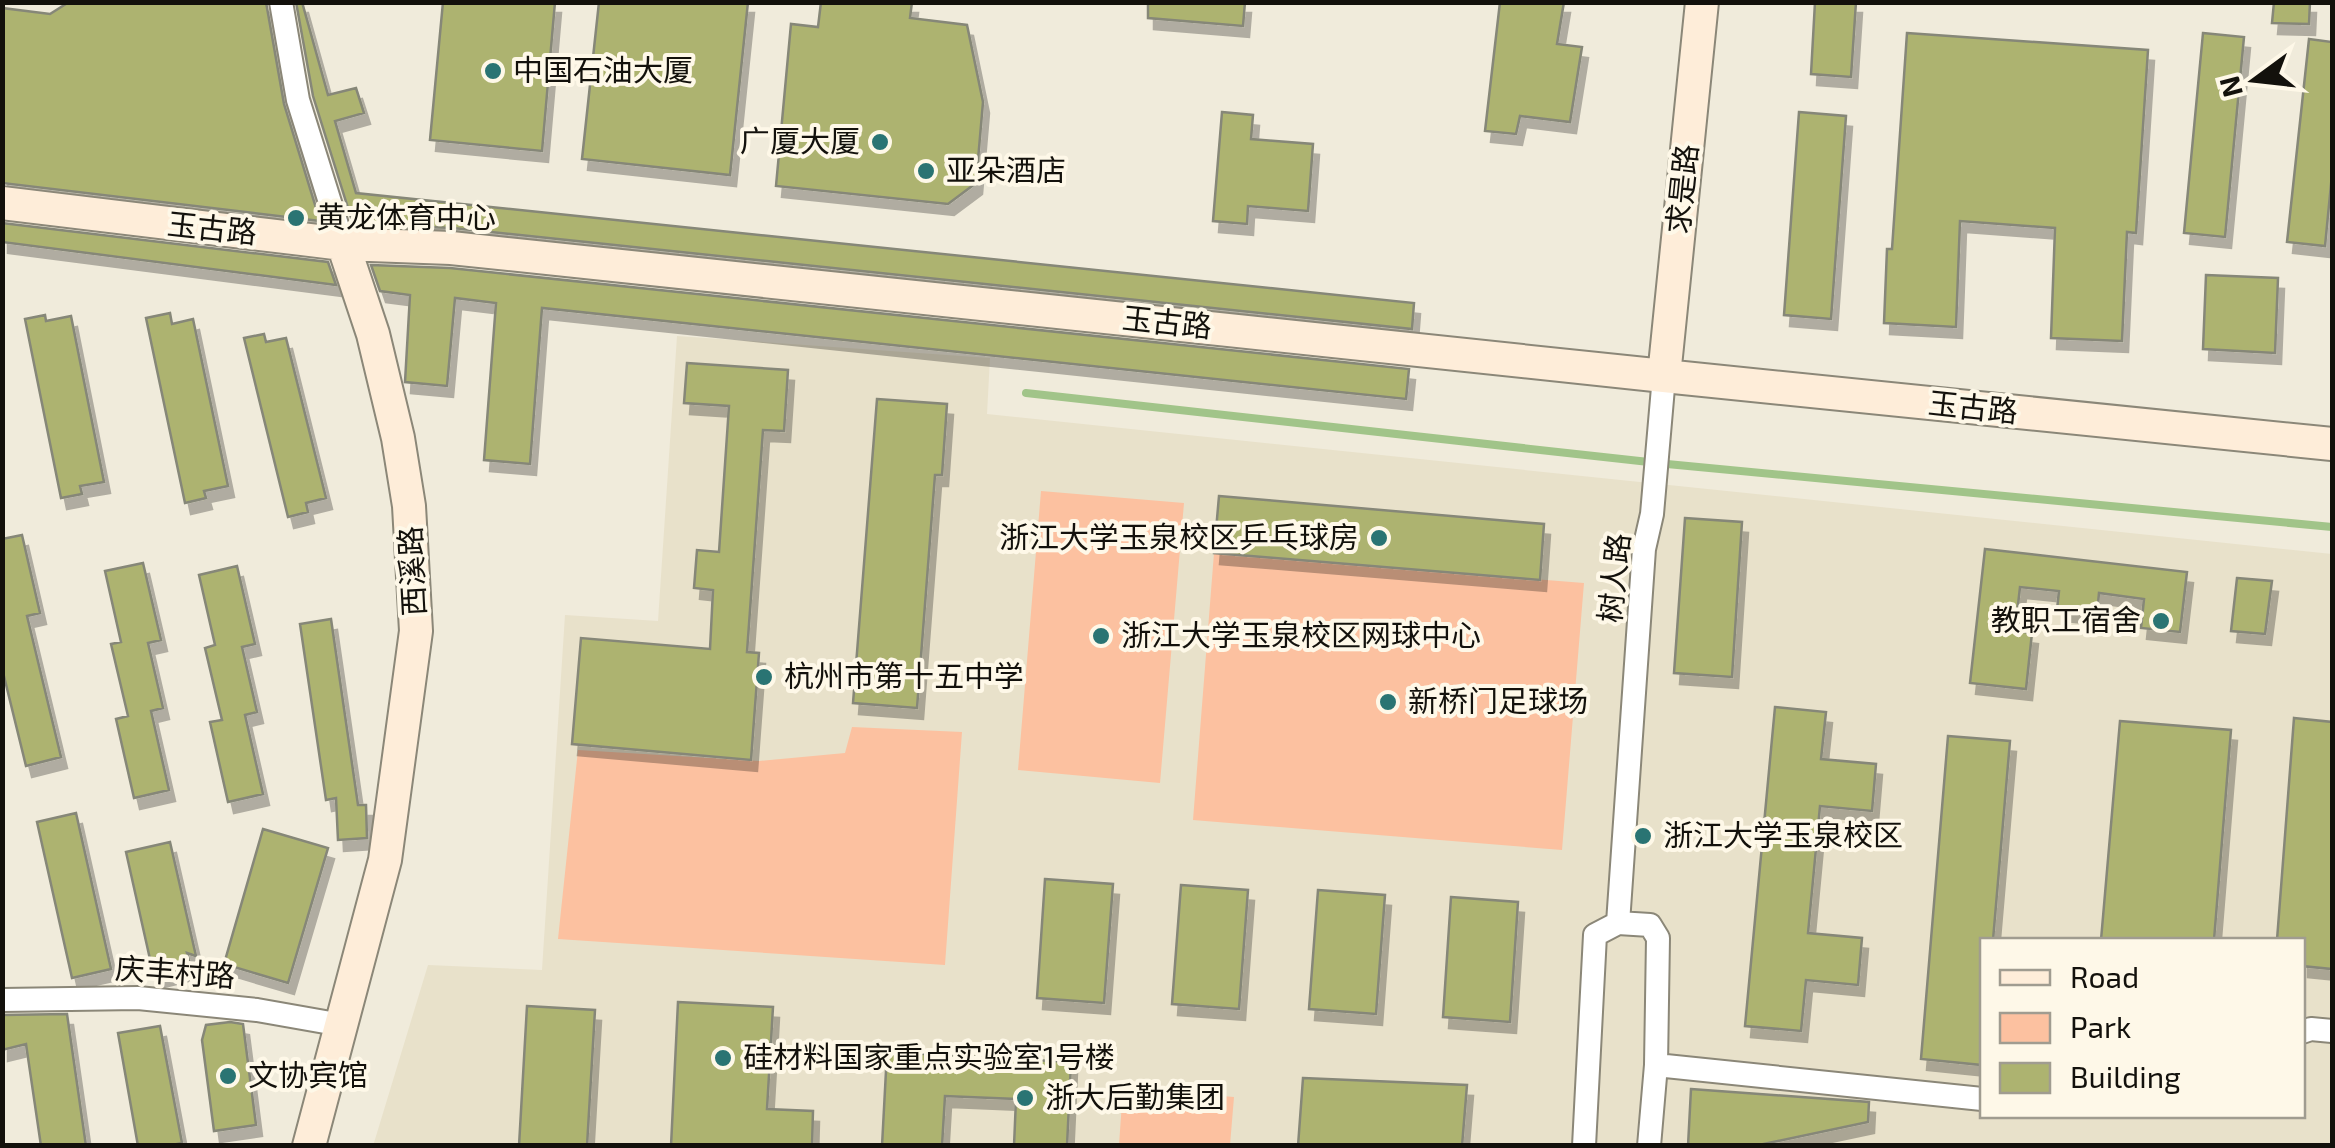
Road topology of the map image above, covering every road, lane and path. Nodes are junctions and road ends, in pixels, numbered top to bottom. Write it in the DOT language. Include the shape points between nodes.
graph roads {
  1 [pos="281,2"];
  2 [pos="1702,2"];
  3 [pos="2,202"];
  4 [pos="343,244"];
  5 [pos="1664,376"];
  6 [pos="2332,444"];
  7 [pos="1626,923"];
  8 [pos="2,1000"];
  9 [pos="342,1025"];
  10 [pos="2305,1031"];
  11 [pos="2332,1031"];
  12 [pos="1656,1065"];
  13 [pos="1980,1099"];
  14 [pos="309,1146"];
  15 [pos="1584,1146"];
  16 [pos="1649,1146"];
  1 -- 4 [label="street, 西溪路" via="298,100"];
  2 -- 5 [label="main road, 求是路"];
  3 -- 4 [label="main road, 玉古路"];
  4 -- 5 [label="main road, 玉古路" via="451,248"];
  4 -- 9 [label="main road, 西溪路" via="398,438 416,631 384,860"];
  5 -- 6 [label="main road, 玉古路"];
  5 -- 7 [label="street, 树人路"];
  7 -- 12 [label="street" via="1650,925 1658,938"];
  7 -- 15 [label="street" via="1595,935"];
  8 -- 9 [label="street, 庆丰村路" via="138,998"];
  9 -- 14 [label="main road, 西溪路"];
  10 -- 11 [label="street"];
  12 -- 13 [label="street"];
  12 -- 16 [label="street"];
}
